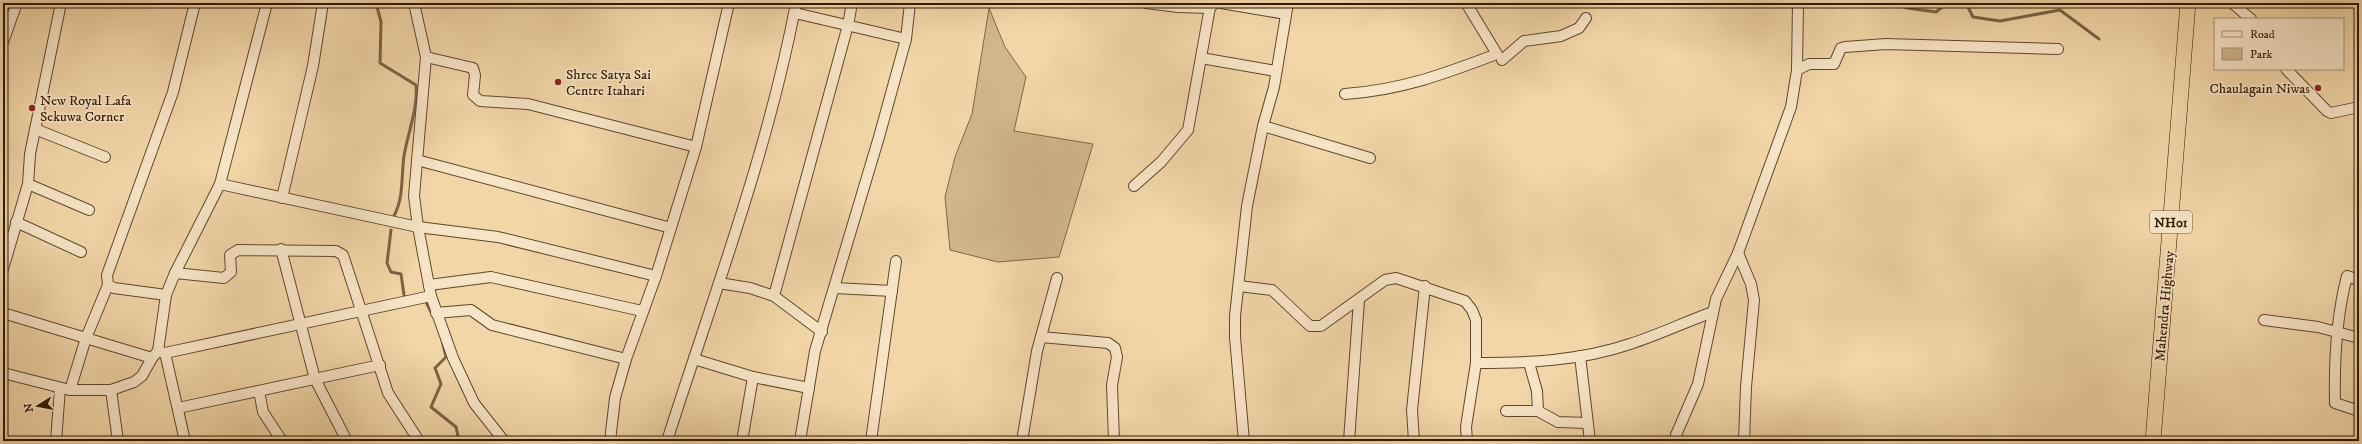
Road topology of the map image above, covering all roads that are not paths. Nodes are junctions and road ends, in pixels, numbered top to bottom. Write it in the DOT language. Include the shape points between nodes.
graph roads {
  1 [pos="16,3"];
  2 [pos="61,3"];
  3 [pos="194,3"];
  4 [pos="267,3"];
  5 [pos="414,3"];
  6 [pos="729,3"];
  7 [pos="852,3"];
  8 [pos="910,3"];
  9 [pos="1146,3"];
  10 [pos="1221,3"];
  11 [pos="1288,3"];
  12 [pos="1466,3"];
  13 [pos="1798,3"];
  14 [pos="2188,3"];
  15 [pos="2232,3"];
  16 [pos="1212,5"];
  17 [pos="796,8"];
  18 [pos="322,9"];
  19 [pos="1286,14"];
  20 [pos="1586,18"];
  21 [pos="2250,18"];
  22 [pos="848,25"];
  23 [pos="906,39"];
  24 [pos="3,42"];
  25 [pos="2058,50"];
  26 [pos="426,57"];
  27 [pos="1201,58"];
  28 [pos="1502,60"];
  29 [pos="1797,70"];
  30 [pos="2287,70"];
  31 [pos="1276,71"];
  32 [pos="1345,94"];
  33 [pos="2359,107"];
  34 [pos="1263,126"];
  35 [pos="35,129"];
  36 [pos="696,147"];
  37 [pos="105,157"];
  38 [pos="1370,158"];
  39 [pos="417,160"];
  40 [pos="28,184"];
  41 [pos="220,184"];
  42 [pos="1134,186"];
  43 [pos="282,198"];
  44 [pos="89,210"];
  45 [pos="16,222"];
  46 [pos="418,227"];
  47 [pos="671,228"];
  48 [pos="281,249"];
  49 [pos="81,252"];
  50 [pos="1738,253"];
  51 [pos="896,261"];
  52 [pos="3,269"];
  53 [pos="174,273"];
  54 [pos="656,276"];
  55 [pos="1057,278"];
  56 [pos="2359,280"];
  57 [pos="718,283"];
  58 [pos="108,285"];
  59 [pos="429,285"];
  60 [pos="1239,286"];
  61 [pos="1425,286"];
  62 [pos="835,288"];
  63 [pos="892,291"];
  64 [pos="166,295"];
  65 [pos="431,296"];
  66 [pos="774,296"];
  67 [pos="1359,300"];
  68 [pos="362,310"];
  69 [pos="642,310"];
  70 [pos="1713,312"];
  71 [pos="3,313"];
  72 [pos="436,313"];
  73 [pos="2264,320"];
  74 [pos="300,324"];
  75 [pos="822,332"];
  76 [pos="2337,333"];
  77 [pos="1041,337"];
  78 [pos="86,338"];
  79 [pos="2359,338"];
  80 [pos="158,354"];
  81 [pos="1580,356"];
  82 [pos="626,358"];
  83 [pos="694,359"];
  84 [pos="1476,363"];
  85 [pos="1529,363"];
  86 [pos="380,365"];
  87 [pos="3,373"];
  88 [pos="753,377"];
  89 [pos="315,379"];
  90 [pos="809,388"];
  91 [pos="65,389"];
  92 [pos="111,390"];
  93 [pos="259,391"];
  94 [pos="178,408"];
  95 [pos="1506,411"];
  96 [pos="1538,411"];
  97 [pos="2359,411"];
  98 [pos="1587,423"];
  99 [pos="56,441"];
  100 [pos="118,441"];
  101 [pos="185,441"];
  102 [pos="282,441"];
  103 [pos="347,441"];
  104 [pos="419,441"];
  105 [pos="504,441"];
  106 [pos="610,441"];
  107 [pos="667,441"];
  108 [pos="742,441"];
  109 [pos="800,441"];
  110 [pos="871,441"];
  111 [pos="1022,441"];
  112 [pos="1114,441"];
  113 [pos="1244,441"];
  114 [pos="1349,441"];
  115 [pos="1414,441"];
  116 [pos="1467,441"];
  117 [pos="1590,441"];
  118 [pos="1676,441"];
  119 [pos="1744,441"];
  120 [pos="2153,441"];
  1 -- 24 [label="street"];
  2 -- 35 [label="street"];
  3 -- 58 [label="street" via="173,92 106,275"];
  4 -- 41 [label="street"];
  5 -- 26 [label="street"];
  6 -- 36 [label="street"];
  7 -- 22 [label="street"];
  8 -- 23 [label="street"];
  9 -- 16 [label="street" via="1178,7"];
  10 -- 19 [label="street"];
  11 -- 19 [label="street"];
  12 -- 32 [label="street" via="1497,54 1425,81 1379,92"];
  13 -- 29 [label="street"];
  14 -- 120 [label="highway, Mahendra Highway / NH01"];
  15 -- 21 [label="street"];
  16 -- 27 [label="street"];
  17 -- 22 [label="street"];
  17 -- 57 [label="street" via="781,78"];
  18 -- 43 [label="street" via="313,66"];
  19 -- 31 [label="street"];
  20 -- 28 [label="street" via="1579,28 1561,36 1524,42"];
  22 -- 23 [label="street"];
  22 -- 66 [label="street"];
  23 -- 62 [label="street"];
  25 -- 29 [label="street" via="1886,44 1845,47 1841,48 1834,64 1809,64"];
  26 -- 36 [label="street" via="473,68 473,95 480,101 528,104"];
  26 -- 39 [label="street"];
  27 -- 31 [label="street"];
  27 -- 42 [label="street" via="1188,130 1161,162"];
  29 -- 50 [label="street" via="1791,107"];
  30 -- 33 [label="street" via="2327,111 2331,113"];
  31 -- 34 [label="street"];
  34 -- 38 [label="street"];
  34 -- 60 [label="street" via="1247,206"];
  35 -- 37 [label="street"];
  35 -- 40 [label="street"];
  36 -- 47 [label="street"];
  39 -- 46 [label="street" via="414,196"];
  39 -- 47 [label="street"];
  40 -- 44 [label="street"];
  40 -- 45 [label="street"];
  41 -- 43 [label="street"];
  41 -- 53 [label="street"];
  43 -- 46 [label="street"];
  45 -- 49 [label="street"];
  45 -- 52 [label="street"];
  46 -- 54 [label="street" via="498,237"];
  46 -- 59 [label="street"];
  47 -- 54 [label="street"];
  48 -- 53 [label="street" via="234,251 230,255 231,272 224,278"];
  48 -- 68 [label="street" via="336,251 343,255"];
  48 -- 74 [label="street"];
  50 -- 70 [label="street" via="1716,299"];
  50 -- 119 [label="street" via="1751,284 1754,300"];
  51 -- 63 [label="street"];
  53 -- 64 [label="street"];
  54 -- 69 [label="street"];
  55 -- 77 [label="street"];
  56 -- 76 [label="street" via="2347,276 2340,304"];
  57 -- 66 [label="street" via="750,288"];
  57 -- 83 [label="street"];
  58 -- 64 [label="street"];
  58 -- 78 [label="street"];
  59 -- 65 [label="street"];
  59 -- 69 [label="street" via="491,278"];
  60 -- 67 [label="street" via="1272,290 1310,326 1316,327"];
  60 -- 113 [label="street" via="1235,337"];
  61 -- 67 [label="street" via="1396,278 1385,280"];
  61 -- 84 [label="street" via="1465,301 1472,310 1476,320"];
  61 -- 115 [label="street" via="1412,410"];
  62 -- 63 [label="street"];
  62 -- 75 [label="street"];
  63 -- 110 [label="street"];
  64 -- 80 [label="street"];
  65 -- 68 [label="street"];
  65 -- 72 [label="street"];
  66 -- 75 [label="street"];
  67 -- 114 [label="street"];
  68 -- 74 [label="street"];
  68 -- 86 [label="street"];
  69 -- 82 [label="street"];
  70 -- 81 [label="street" via="1629,344"];
  70 -- 118 [label="street" via="1698,384 1676,435"];
  71 -- 78 [label="street"];
  72 -- 82 [label="street" via="471,310 492,325"];
  72 -- 105 [label="street" via="474,403"];
  73 -- 76 [label="street" via="2318,327"];
  74 -- 80 [label="street"];
  74 -- 89 [label="street"];
  75 -- 90 [label="street" via="815,351"];
  76 -- 79 [label="street"];
  76 -- 97 [label="street" via="2335,403"];
  77 -- 111 [label="street"];
  77 -- 112 [label="street" via="1108,343 1115,348 1117,357 1112,385"];
  78 -- 80 [label="street"];
  78 -- 91 [label="street"];
  80 -- 92 [label="street" via="142,376 134,382"];
  80 -- 94 [label="street"];
  81 -- 85 [label="street"];
  81 -- 98 [label="street"];
  82 -- 106 [label="street" via="615,398"];
  83 -- 88 [label="street"];
  83 -- 107 [label="street"];
  84 -- 85 [label="street"];
  84 -- 116 [label="street" via="1466,427"];
  85 -- 96 [label="street"];
  86 -- 89 [label="street"];
  86 -- 104 [label="street" via="388,394"];
  87 -- 91 [label="street"];
  88 -- 90 [label="street"];
  88 -- 108 [label="street"];
  89 -- 93 [label="street"];
  89 -- 103 [label="street"];
  90 -- 109 [label="street"];
  91 -- 92 [label="street"];
  91 -- 99 [label="street"];
  92 -- 100 [label="street"];
  93 -- 94 [label="street"];
  93 -- 102 [label="street" via="263,412"];
  94 -- 101 [label="street"];
  95 -- 96 [label="street"];
  96 -- 98 [label="street" via="1558,422"];
  98 -- 117 [label="street"];
}
